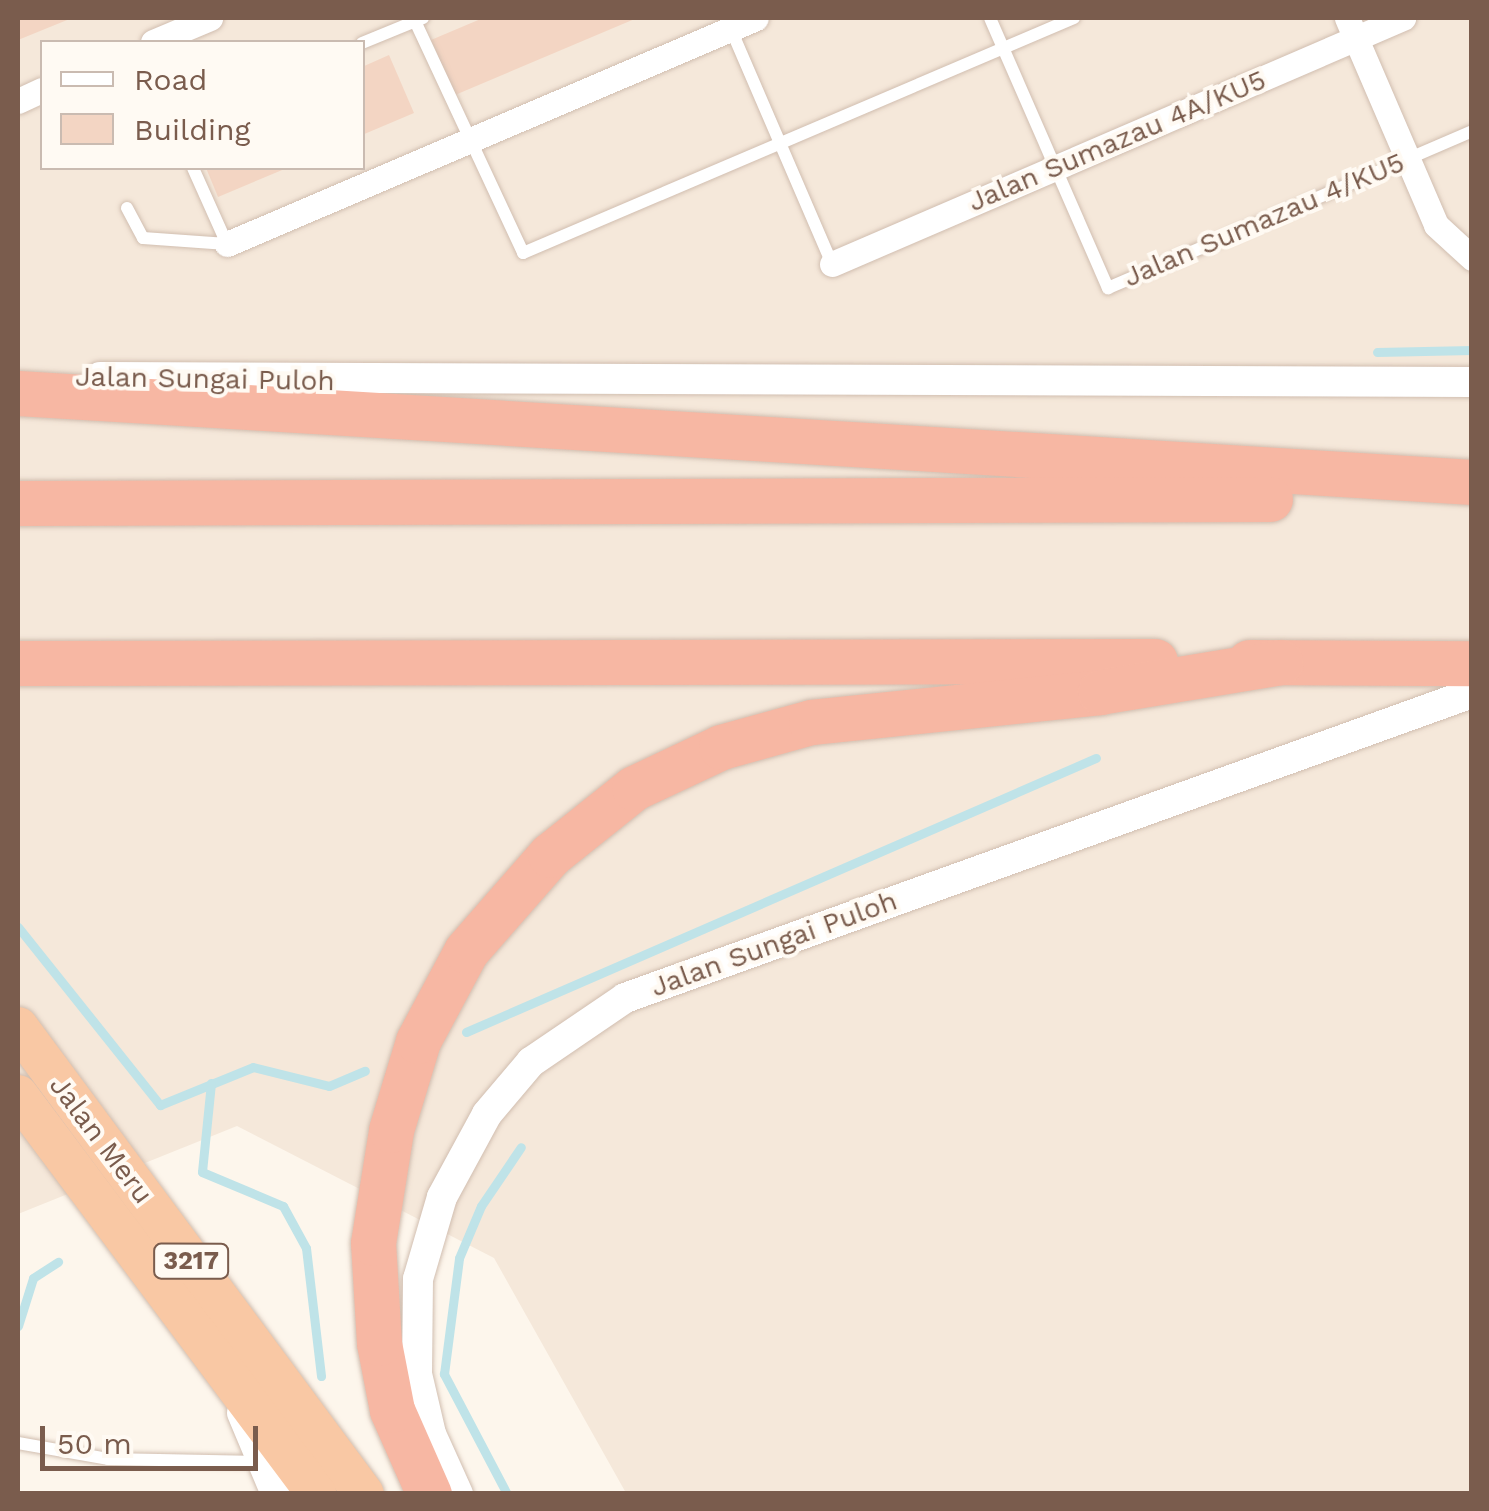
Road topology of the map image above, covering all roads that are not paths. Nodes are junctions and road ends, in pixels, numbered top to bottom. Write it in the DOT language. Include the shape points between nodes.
graph roads {
  1 [pos="210,18"];
  2 [pos="756,18"];
  3 [pos="990,18"];
  4 [pos="1074,18"];
  5 [pos="1403,18"];
  6 [pos="419,19"];
  7 [pos="729,23"];
  8 [pos="1351,28"];
  9 [pos="158,40"];
  10 [pos="365,42"];
  11 [pos="1003,48"];
  12 [pos="1472,131"];
  13 [pos="470,140"];
  14 [pos="780,143"];
  15 [pos="1407,158"];
  16 [pos="1055,168"];
  17 [pos="194,170"];
  18 [pos="127,208"];
  19 [pos="226,244"];
  20 [pos="1472,258"];
  21 [pos="832,264"];
  22 [pos="18,376"];
  23 [pos="1472,382"];
  24 [pos="18,393"];
  25 [pos="1472,482"];
  26 [pos="1472,498"];
  27 [pos="18,503"];
  28 [pos="18,662"];
  29 [pos="1281,662"];
  30 [pos="1472,663"];
  31 [pos="1472,693"];
  32 [pos="18,1028"];
  33 [pos="18,1094"];
  34 [pos="226,1375"];
  35 [pos="18,1443"];
  36 [pos="262,1462"];
  37 [pos="276,1494"];
  38 [pos="316,1494"];
  39 [pos="364,1494"];
  40 [pos="430,1494"];
  41 [pos="458,1494"];
  1 -- 9 [label="street"];
  2 -- 7 [label="street"];
  3 -- 11 [label="lane, Jalan Sumazau 4/KU5"];
  4 -- 11 [label="lane"];
  5 -- 8 [label="street, Jalan Sumazau 4A/KU5"];
  6 -- 10 [label="lane"];
  6 -- 13 [label="lane"];
  7 -- 13 [label="street"];
  7 -- 14 [label="lane"];
  8 -- 15 [label="street"];
  8 -- 16 [label="street, Jalan Sumazau 4A/KU5"];
  11 -- 14 [label="lane"];
  11 -- 16 [label="lane, Jalan Sumazau 4/KU5"];
  12 -- 15 [label="lane, Jalan Sumazau 4/KU5"];
  13 -- 14 [label="lane" via="522,253"];
  13 -- 19 [label="street"];
  14 -- 21 [label="lane"];
  15 -- 16 [label="lane, Jalan Sumazau 4/KU5" via="1108,288"];
  15 -- 20 [label="street" via="1436,225"];
  16 -- 21 [label="street, Jalan Sumazau 4A/KU5"];
  17 -- 19 [label="lane"];
  18 -- 19 [label="lane" via="143,238"];
  22 -- 23 [label="street, Jalan Sungai Puloh" via="552,384"];
  24 -- 25 [label="highway"];
  26 -- 27 [label="highway"];
  28 -- 29 [label="highway" via="538,656"];
  29 -- 30 [label="highway"];
  29 -- 40 [label="highway" via="1100,692 810,722 721,747 634,788 550,855 466,951 418,1041 391,1130 373,1243 379,1343 392,1410"];
  31 -- 41 [label="street, Jalan Sungai Puloh" via="625,998 531,1062 487,1114 442,1197 418,1279 418,1374 431,1434"];
  32 -- 39 [label="highway, Jalan Meru / 3217"];
  33 -- 34 [label="highway, Jalan Meru / 3217"];
  34 -- 36 [label="street"];
  34 -- 38 [label="highway, Jalan Meru / 3217"];
  35 -- 36 [label="lane" via="108,1459"];
  36 -- 37 [label="street"];
}
